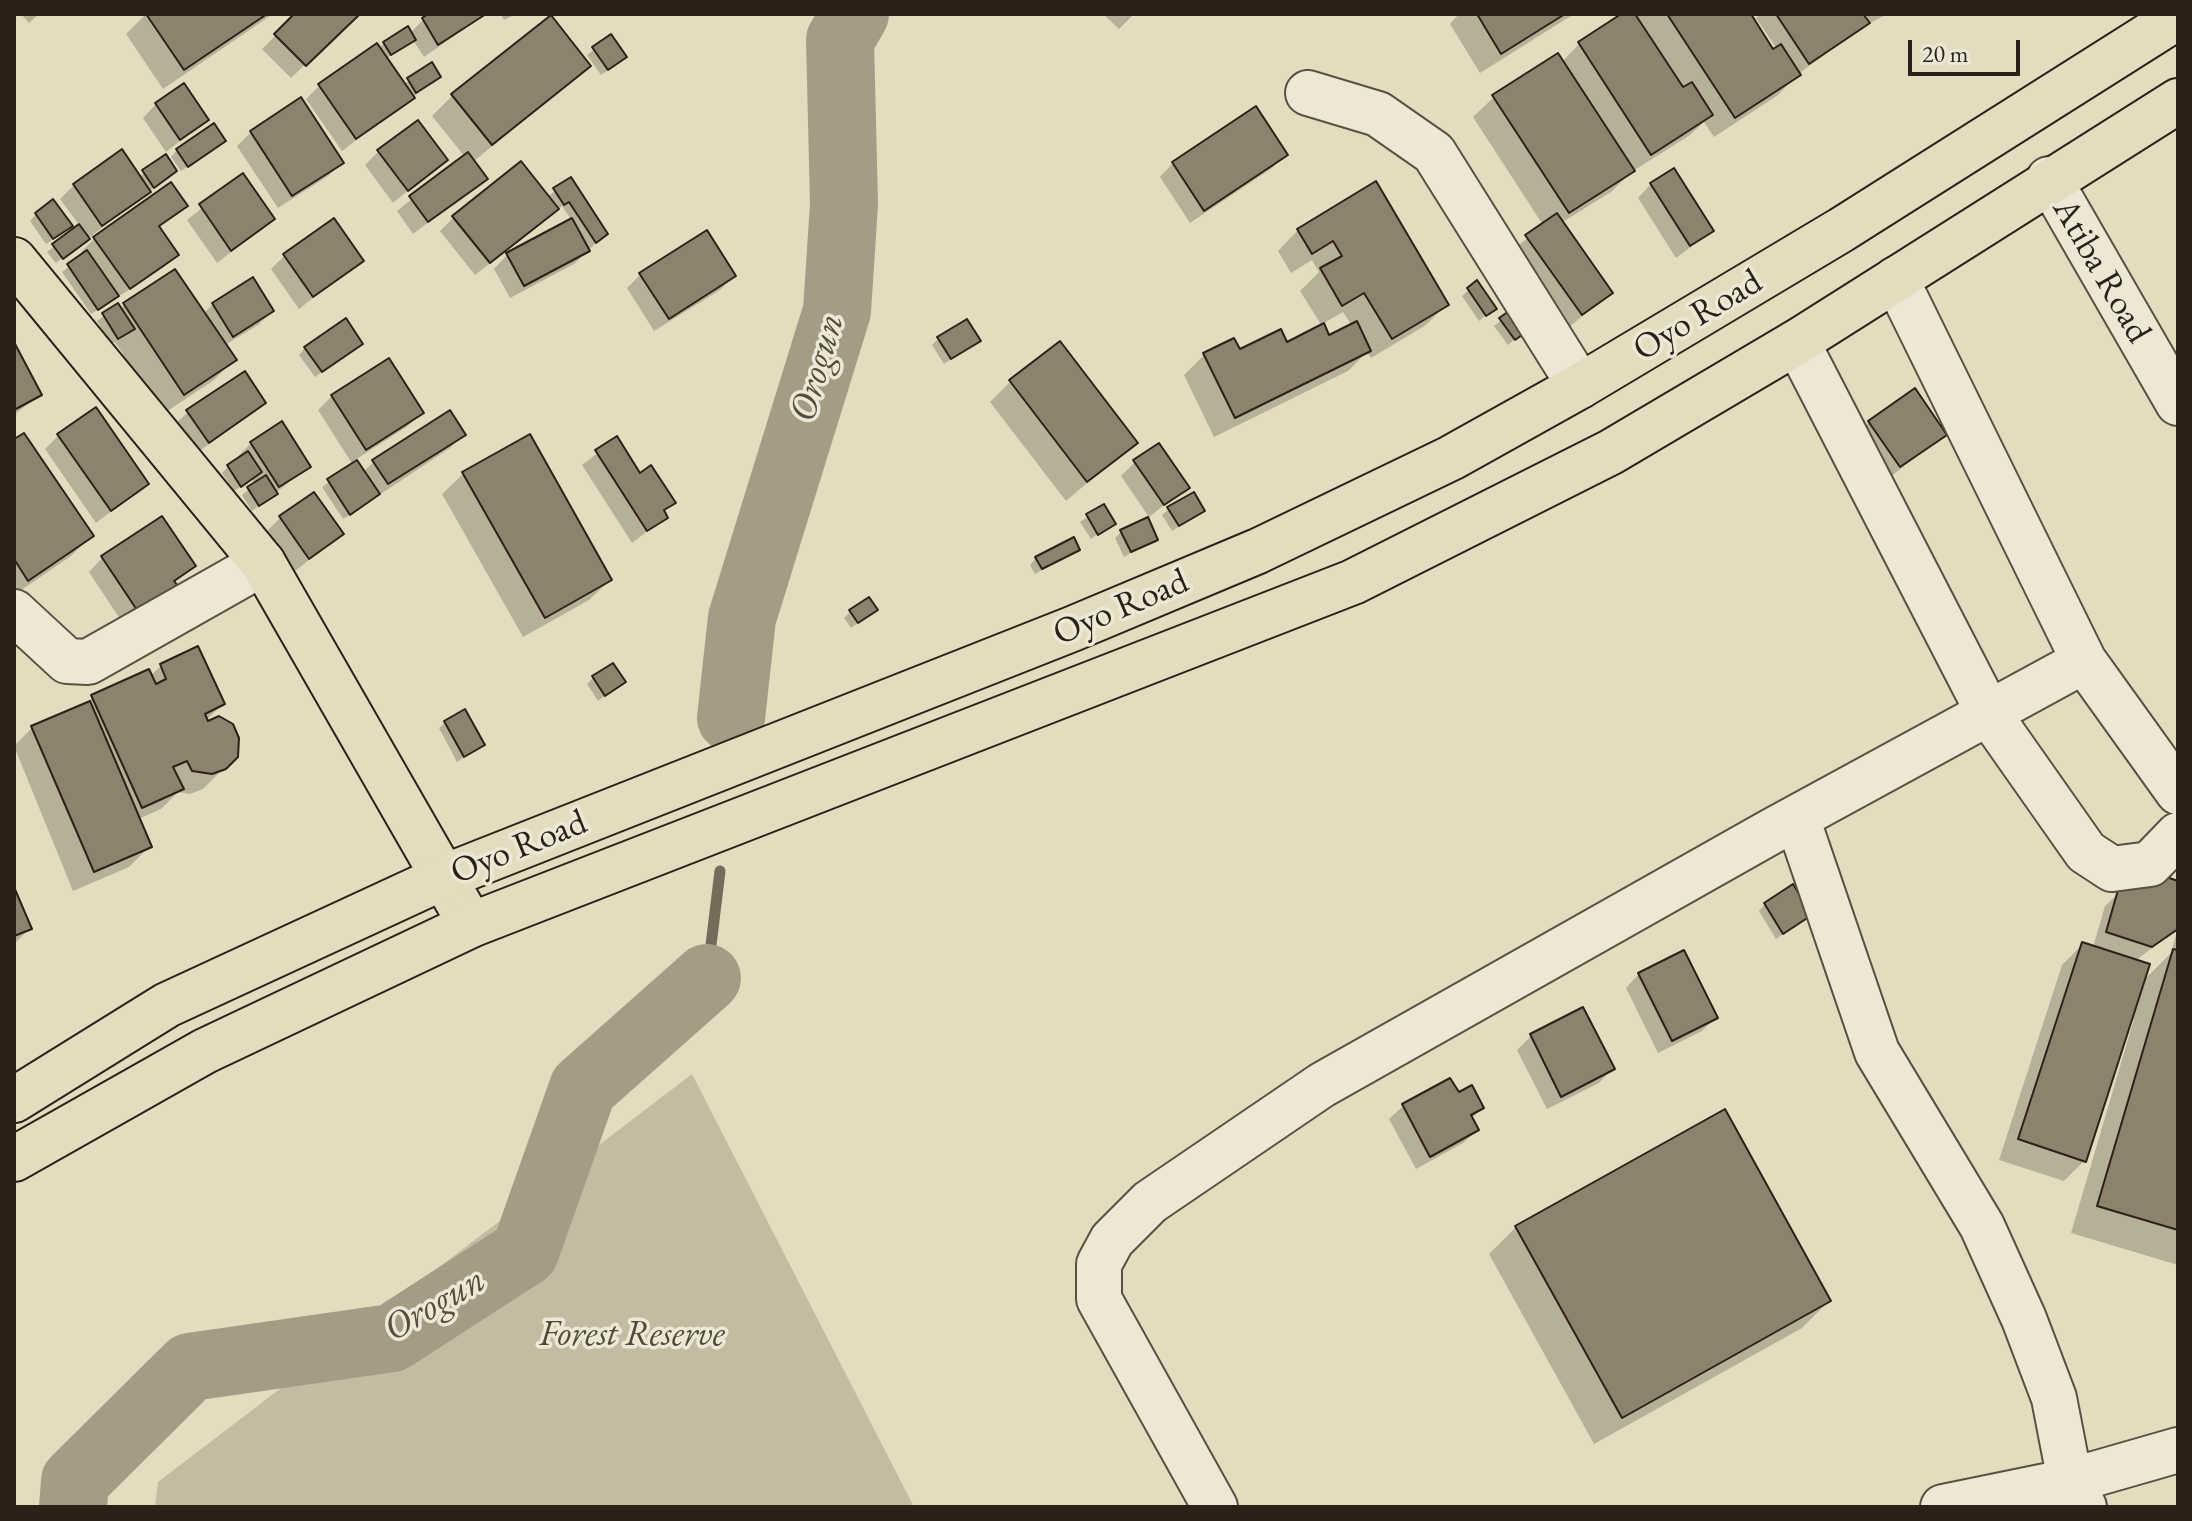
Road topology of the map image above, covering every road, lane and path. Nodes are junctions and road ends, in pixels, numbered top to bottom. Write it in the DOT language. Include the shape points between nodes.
graph roads {
  1 [pos="2178,17"];
  2 [pos="1308,93"];
  3 [pos="2178,101"];
  4 [pos="2049,179"];
  5 [pos="14,260"];
  6 [pos="1896,279"];
  7 [pos="1797,342"];
  8 [pos="1580,386"];
  9 [pos="2178,403"];
  10 [pos="1451,458"];
  11 [pos="1477,518"];
  12 [pos="263,563"];
  13 [pos="14,612"];
  14 [pos="2084,661"];
  15 [pos="1989,714"];
  16 [pos="2178,792"];
  17 [pos="1797,818"];
  18 [pos="2178,835"];
  19 [pos="444,877"];
  20 [pos="471,925"];
  21 [pos="17,1090"];
  22 [pos="14,1159"];
  23 [pos="2178,1450"];
  24 [pos="2077,1494"];
  25 [pos="1215,1507"];
  26 [pos="1943,1507"];
  1 -- 8 [label="main road, Oyo Road"];
  2 -- 8 [label="street" via="1378,114 1434,153"];
  3 -- 4 [label="main road, Oyo Road"];
  4 -- 6 [label="main road, Oyo Road"];
  4 -- 9 [label="street, Atiba Road"];
  5 -- 12 [label="main road"];
  6 -- 7 [label="main road, Oyo Road"];
  6 -- 14 [label="street"];
  7 -- 11 [label="main road, Oyo Road" via="1611,452"];
  7 -- 15 [label="street"];
  8 -- 10 [label="main road, Oyo Road"];
  10 -- 11 [label="main road"];
  10 -- 19 [label="main road, Oyo Road" via="1258,551 1086,623"];
  11 -- 20 [label="main road, Oyo Road" via="1353,582"];
  12 -- 13 [label="street" via="88,662 67,661"];
  12 -- 19 [label="main road"];
  14 -- 15 [label="street"];
  14 -- 16 [label="street"];
  15 -- 17 [label="street"];
  15 -- 18 [label="street" via="2086,852 2112,869 2150,864"];
  17 -- 24 [label="street" via="1877,1052 1982,1226 2024,1319 2054,1398"];
  17 -- 25 [label="street" via="1322,1085 1150,1202 1112,1240 1099,1264 1099,1299"];
  19 -- 20 [label="main road"];
  19 -- 21 [label="main road, Oyo Road" via="167,1005"];
  20 -- 22 [label="main road, Oyo Road" via="205,1051"];
  23 -- 24 [label="street"];
  24 -- 26 [label="street"];
}
